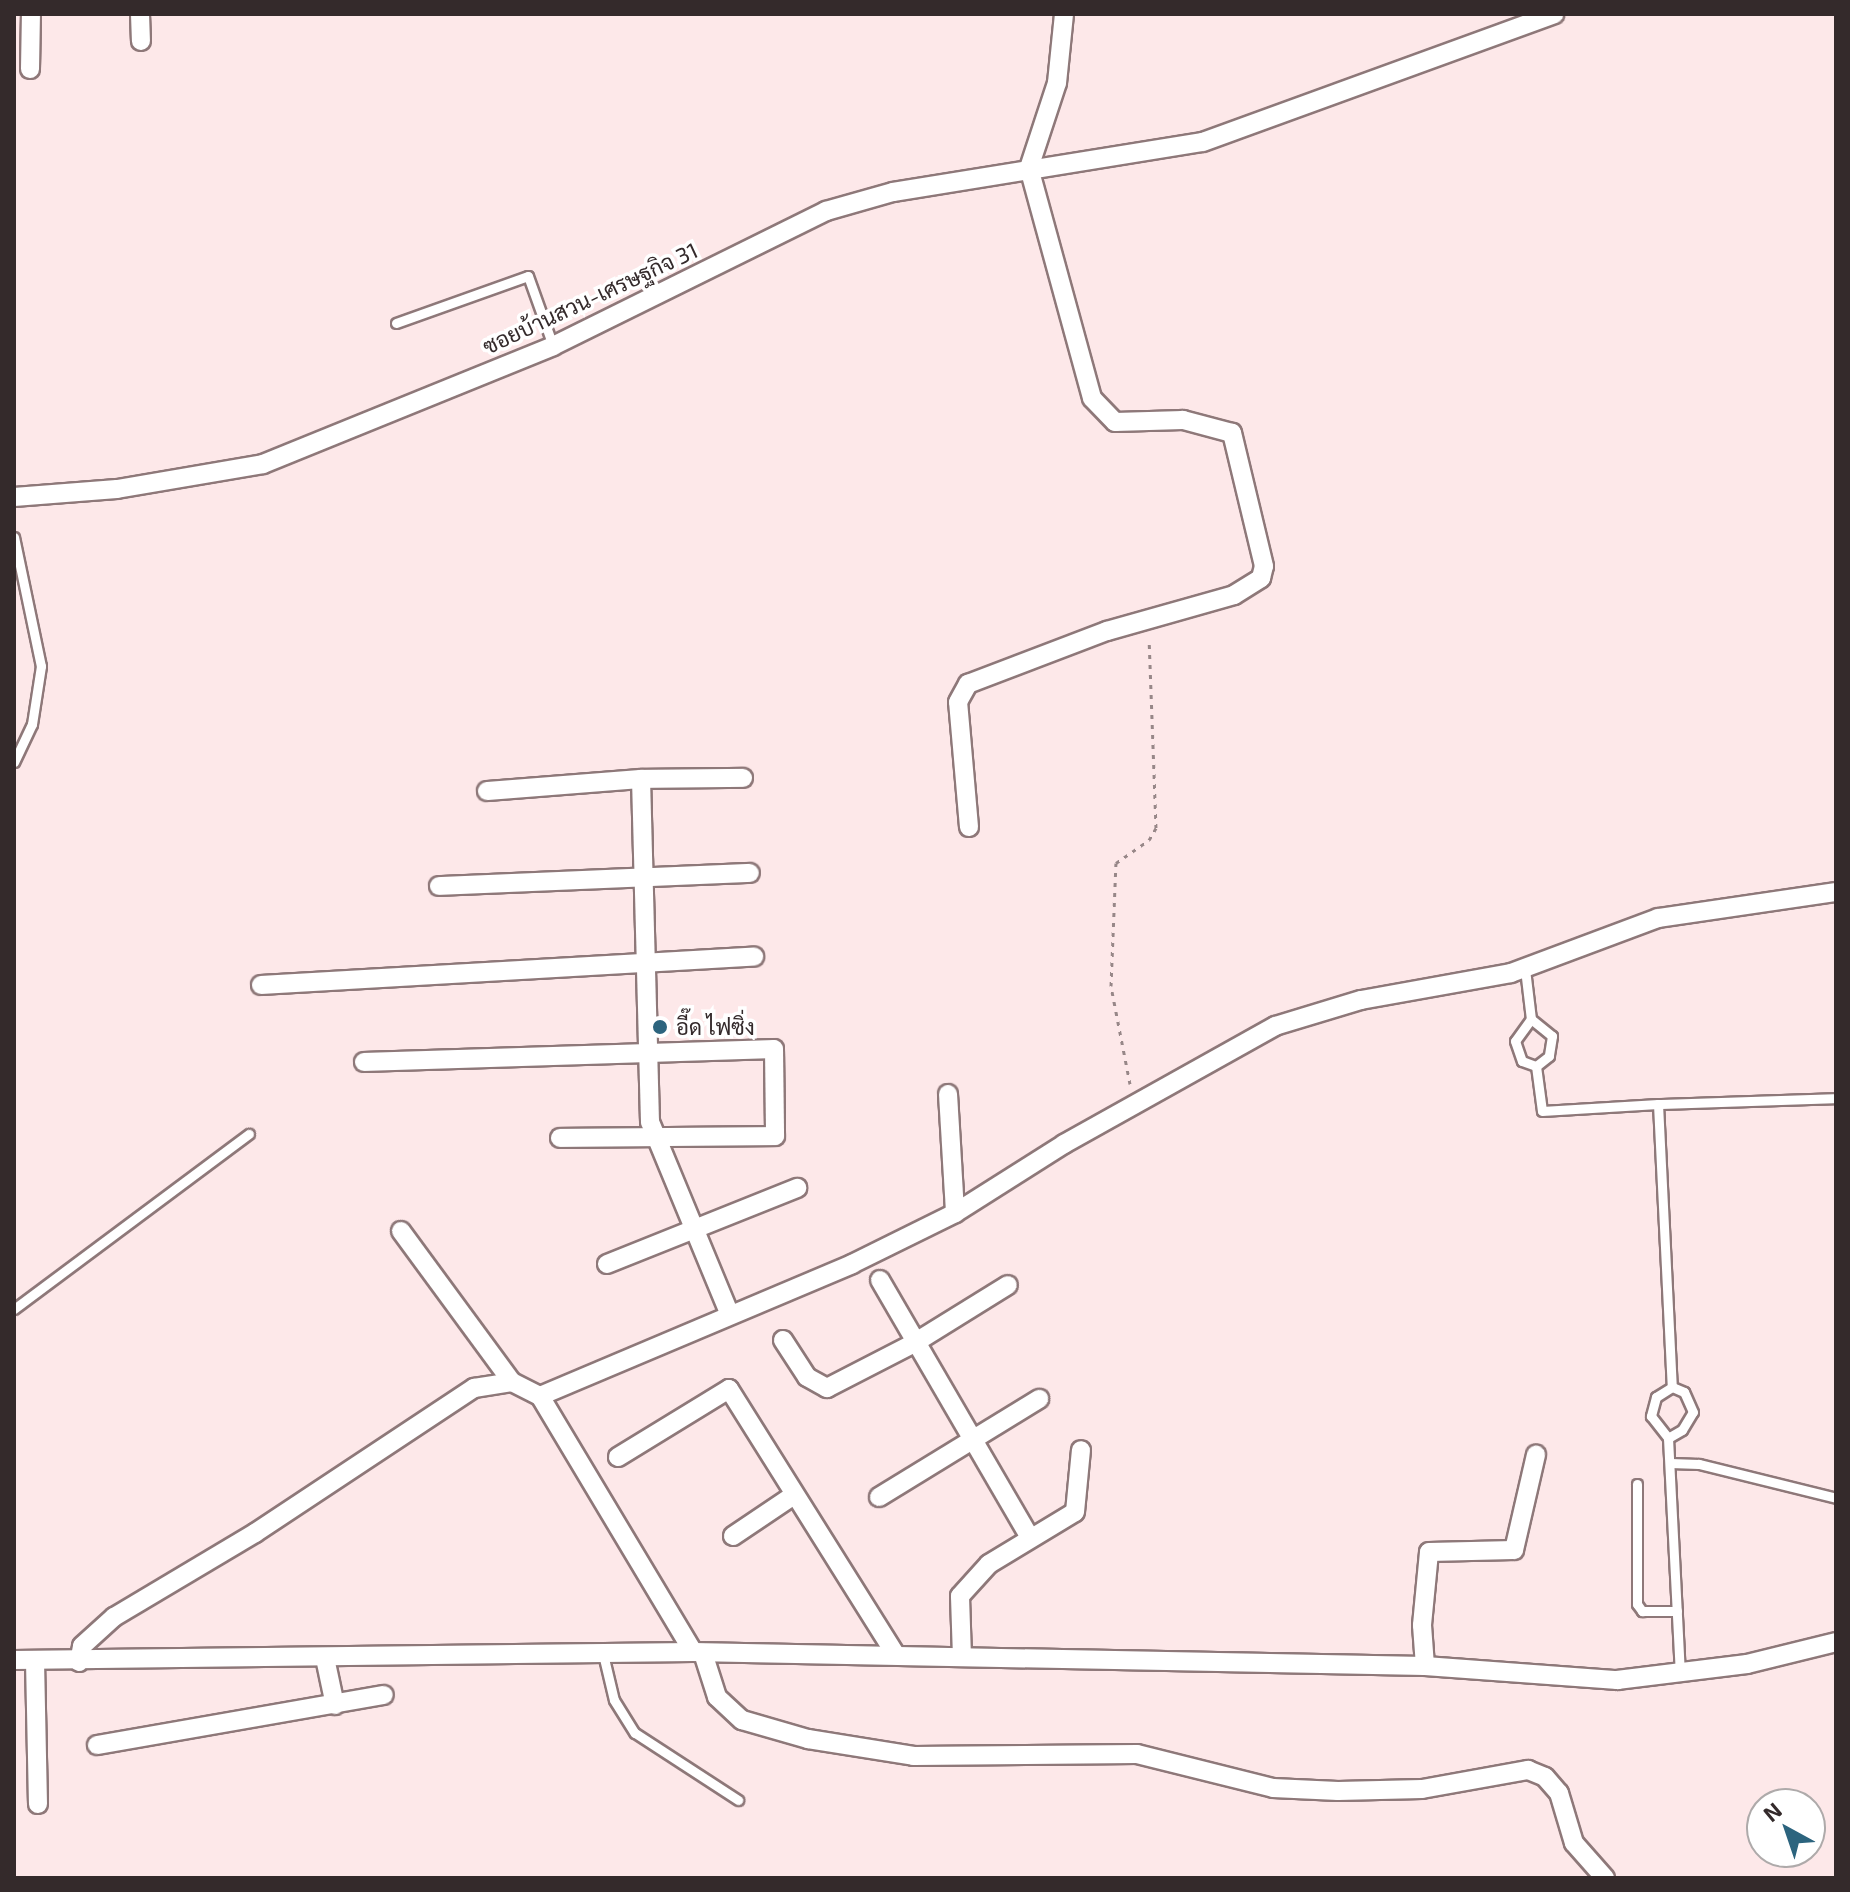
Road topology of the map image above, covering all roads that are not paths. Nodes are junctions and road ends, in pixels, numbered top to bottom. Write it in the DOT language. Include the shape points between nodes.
graph roads {
  1 [pos="31,14"];
  2 [pos="140,14"];
  3 [pos="1064,14"];
  4 [pos="1554,14"];
  5 [pos="141,41"];
  6 [pos="30,69"];
  7 [pos="1029,168"];
  8 [pos="396,323"];
  9 [pos="553,346"];
  10 [pos="14,497"];
  11 [pos="14,537"];
  12 [pos="14,762"];
  13 [pos="743,778"];
  14 [pos="641,779"];
  15 [pos="487,791"];
  16 [pos="969,827"];
  17 [pos="750,873"];
  18 [pos="644,878"];
  19 [pos="439,886"];
  20 [pos="1836,892"];
  21 [pos="754,957"];
  22 [pos="646,961"];
  23 [pos="1525,969"];
  24 [pos="261,985"];
  25 [pos="1531,1019"];
  26 [pos="649,1052"];
  27 [pos="364,1062"];
  28 [pos="1536,1066"];
  29 [pos="948,1094"];
  30 [pos="1836,1098"];
  31 [pos="1658,1104"];
  32 [pos="249,1134"];
  33 [pos="560,1138"];
  34 [pos="656,1138"];
  35 [pos="797,1188"];
  36 [pos="955,1213"];
  37 [pos="694,1228"];
  38 [pos="401,1231"];
  39 [pos="607,1264"];
  40 [pos="880,1280"];
  41 [pos="1008,1285"];
  42 [pos="14,1309"];
  43 [pos="730,1315"];
  44 [pos="783,1340"];
  45 [pos="916,1342"];
  46 [pos="512,1382"];
  47 [pos="1672,1387"];
  48 [pos="540,1396"];
  49 [pos="1039,1399"];
  50 [pos="972,1438"];
  51 [pos="1668,1438"];
  52 [pos="1081,1450"];
  53 [pos="1536,1455"];
  54 [pos="618,1457"];
  55 [pos="1670,1463"];
  56 [pos="1637,1484"];
  57 [pos="794,1495"];
  58 [pos="879,1497"];
  59 [pos="1836,1498"];
  60 [pos="733,1536"];
  61 [pos="1030,1538"];
  62 [pos="1677,1611"];
  63 [pos="1836,1642"];
  64 [pos="698,1652"];
  65 [pos="603,1654"];
  66 [pos="896,1655"];
  67 [pos="962,1657"];
  68 [pos="325,1658"];
  69 [pos="14,1660"];
  70 [pos="35,1661"];
  71 [pos="79,1662"];
  72 [pos="1425,1666"];
  73 [pos="1680,1672"];
  74 [pos="384,1695"];
  75 [pos="335,1705"];
  76 [pos="97,1745"];
  77 [pos="738,1800"];
  78 [pos="38,1804"];
  79 [pos="1605,1878"];
  1 -- 6 [label="street"];
  2 -- 5 [label="street"];
  3 -- 7 [label="street" via="1057,83"];
  4 -- 7 [label="street, ซอยบ้านสวน-เศรษฐกิจ 31" via="1203,142"];
  7 -- 9 [label="street, ซอยบ้านสวน-เศรษฐกิจ 31" via="893,192 826,211"];
  7 -- 16 [label="street" via="1092,398 1115,422 1183,420 1232,433 1264,566 1261,578 1234,595 1148,619 968,684 961,692"];
  8 -- 9 [label="lane" via="527,276"];
  9 -- 10 [label="street, ซอยบ้านสวน-เศรษฐกิจ 31" via="263,464 117,489"];
  11 -- 12 [label="lane" via="41,666 32,724"];
  13 -- 14 [label="street"];
  14 -- 15 [label="street"];
  14 -- 18 [label="street"];
  17 -- 18 [label="street"];
  18 -- 19 [label="street"];
  18 -- 22 [label="street"];
  20 -- 23 [label="street" via="1658,918"];
  21 -- 22 [label="street"];
  22 -- 24 [label="street"];
  22 -- 26 [label="street"];
  23 -- 25 [label="lane"];
  23 -- 36 [label="street" via="1361,1000 1275,1026"];
  25 -- 28 [label="lane" via="1515,1041 1522,1061"];
  25 -- 28 [label="lane" via="1552,1036 1549,1056"];
  26 -- 27 [label="street"];
  26 -- 34 [label="street" via="650,1122"];
  26 -- 34 [label="street" via="774,1049 775,1136"];
  28 -- 31 [label="lane" via="1541,1108 1546,1112"];
  29 -- 36 [label="street"];
  30 -- 31 [label="lane"];
  31 -- 47 [label="lane"];
  32 -- 42 [label="lane"];
  33 -- 34 [label="street"];
  34 -- 37 [label="street"];
  35 -- 37 [label="street"];
  36 -- 43 [label="street"];
  37 -- 39 [label="street"];
  37 -- 43 [label="street"];
  38 -- 46 [label="street"];
  40 -- 45 [label="street"];
  41 -- 45 [label="street"];
  43 -- 48 [label="street"];
  44 -- 45 [label="street" via="807,1377 827,1388"];
  45 -- 50 [label="street"];
  46 -- 48 [label="street"];
  46 -- 71 [label="street" via="474,1388 453,1399 255,1533 114,1617 82,1646"];
  47 -- 51 [label="lane" via="1651,1406 1655,1427"];
  47 -- 51 [label="lane" via="1684,1392 1693,1412 1682,1430"];
  48 -- 64 [label="street"];
  49 -- 50 [label="street"];
  50 -- 58 [label="street"];
  50 -- 61 [label="street"];
  51 -- 55 [label="lane"];
  52 -- 61 [label="street" via="1075,1512"];
  53 -- 72 [label="street" via="1514,1550 1429,1552 1422,1625"];
  54 -- 57 [label="street" via="729,1389"];
  55 -- 59 [label="lane" via="1699,1464"];
  55 -- 62 [label="lane"];
  56 -- 62 [label="lane" via="1637,1604 1642,1611"];
  57 -- 60 [label="street"];
  57 -- 66 [label="street"];
  61 -- 67 [label="street" via="989,1564 960,1596"];
  62 -- 73 [label="lane"];
  63 -- 73 [label="street" via="1747,1664"];
  64 -- 65 [label="street"];
  64 -- 66 [label="street"];
  64 -- 79 [label="street" via="717,1697 742,1720 808,1739 914,1756 1137,1754 1273,1788 1338,1791 1422,1789 1528,1770 1545,1777 1559,1793 1574,1843"];
  65 -- 68 [label="street"];
  65 -- 77 [label="lane" via="614,1700 635,1733"];
  66 -- 67 [label="street"];
  67 -- 72 [label="street"];
  68 -- 71 [label="street"];
  68 -- 75 [label="street"];
  69 -- 70 [label="street"];
  70 -- 71 [label="street"];
  70 -- 78 [label="street"];
  72 -- 73 [label="street" via="1617,1680"];
  74 -- 75 [label="street"];
  75 -- 76 [label="street"];
}
